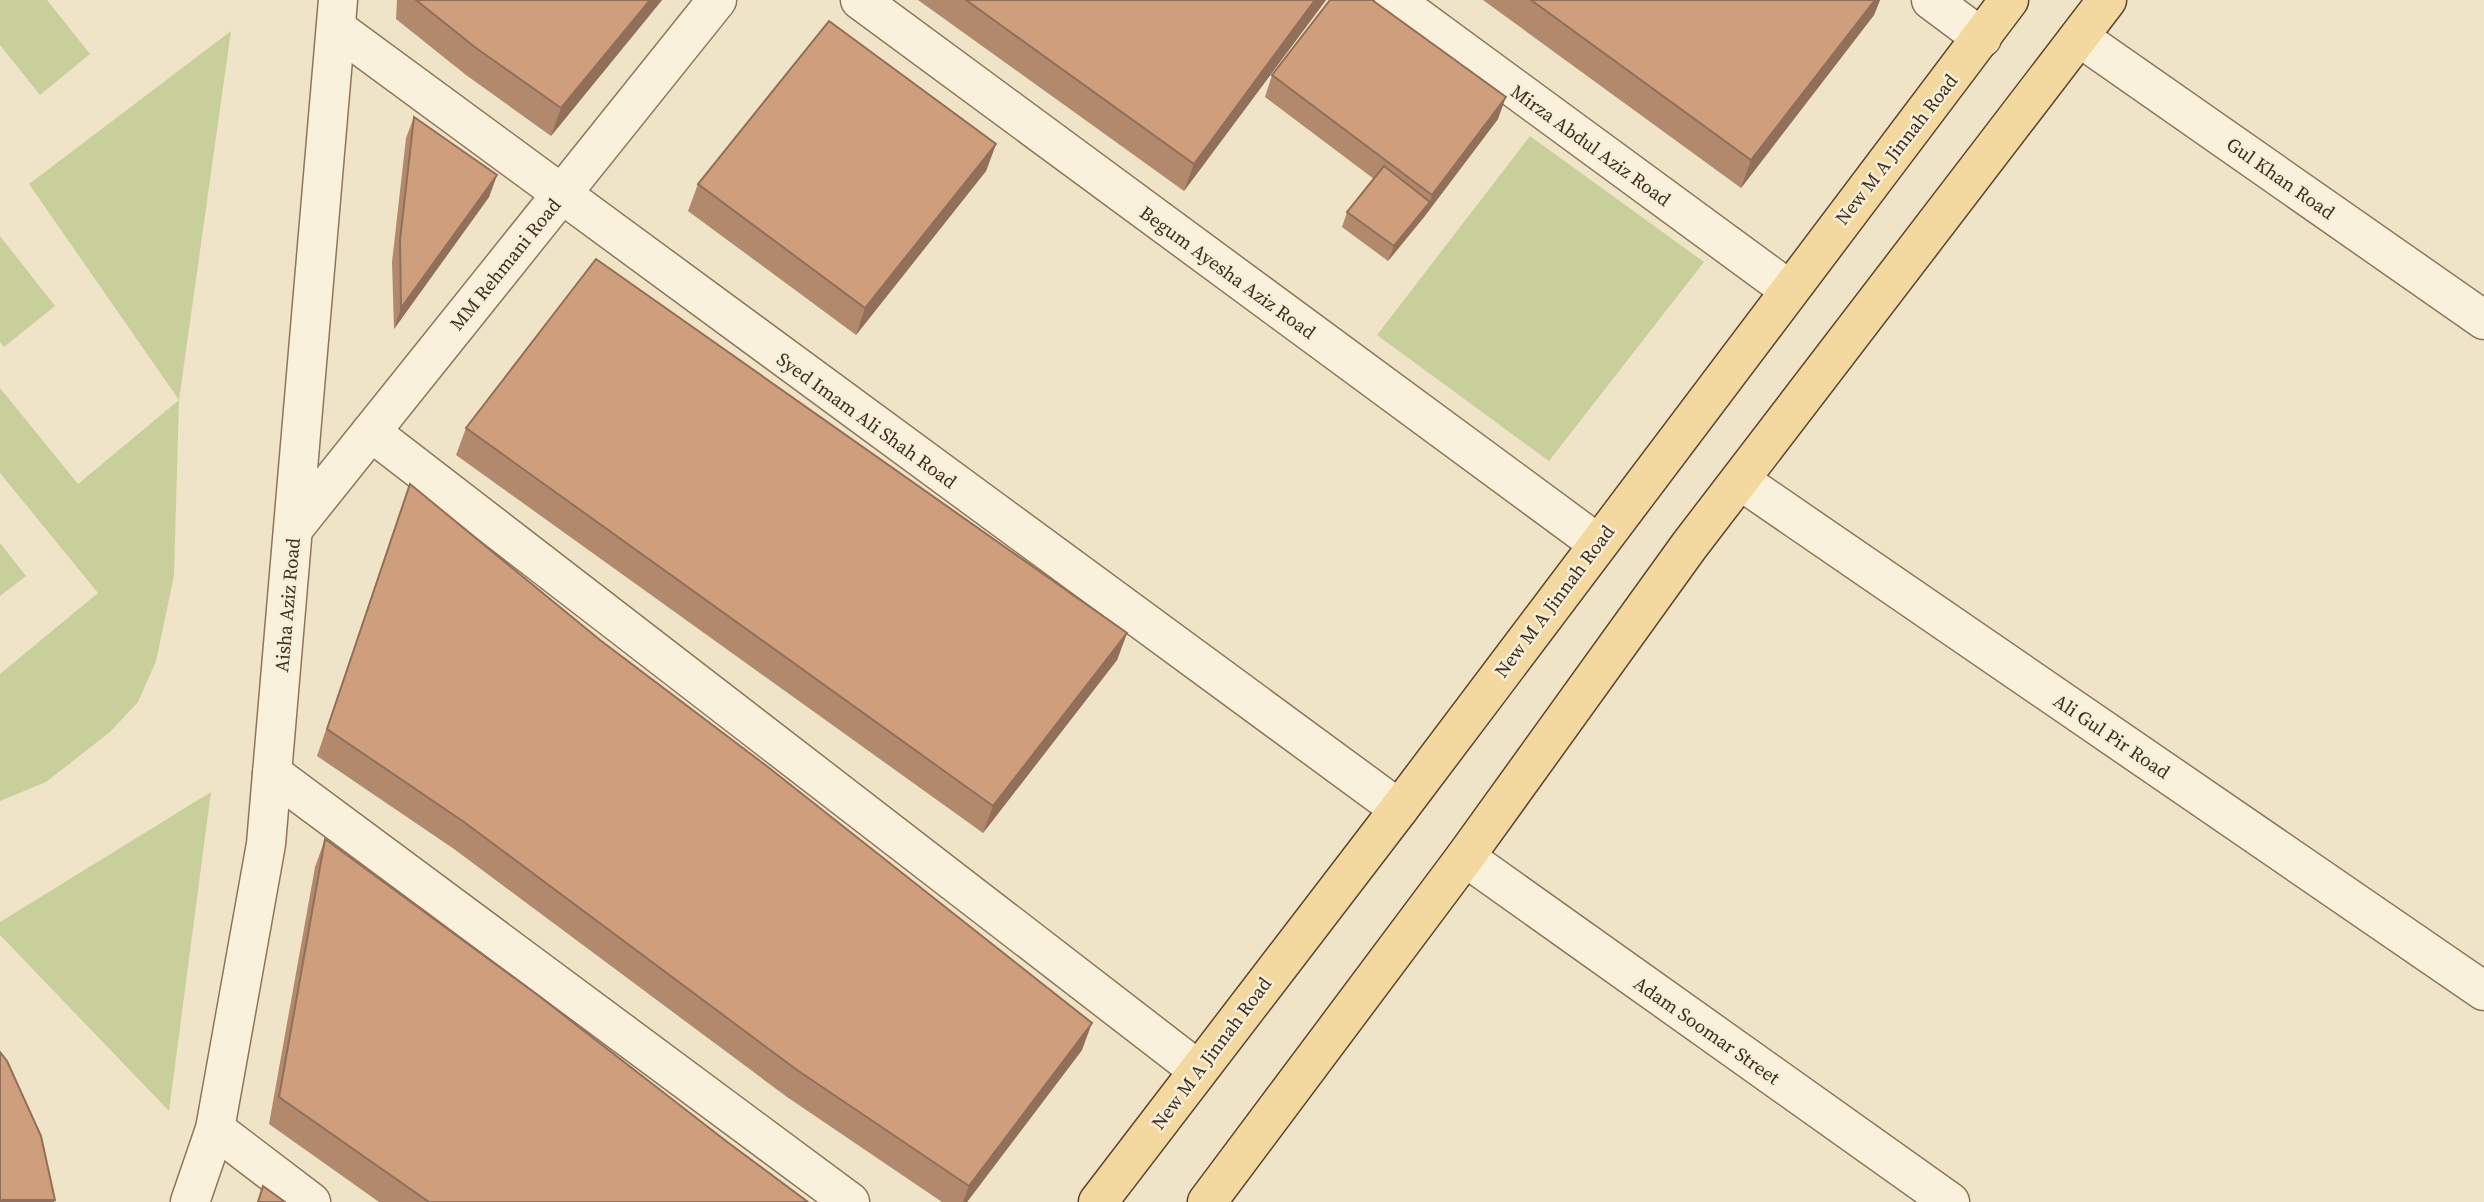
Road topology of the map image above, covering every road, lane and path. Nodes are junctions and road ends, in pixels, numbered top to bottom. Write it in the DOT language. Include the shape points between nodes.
graph roads {
  1 [pos="717,0"];
  2 [pos="860,0"];
  3 [pos="1394,0"];
  4 [pos="1931,0"];
  5 [pos="2009,0"];
  6 [pos="2107,0"];
  7 [pos="337,14"];
  8 [pos="2079,37"];
  9 [pos="1982,38"];
  10 [pos="560,196"];
  11 [pos="1788,289"];
  12 [pos="2484,320"];
  13 [pos="370,432"];
  14 [pos="1741,481"];
  15 [pos="294,528"];
  16 [pos="1597,543"];
  17 [pos="272,773"];
  18 [pos="1399,809"];
  19 [pos="1465,858"];
  20 [pos="2484,991"];
  21 [pos="1198,1070"];
  22 [pos="215,1129"];
  23 [pos="190,1202"];
  24 [pos="311,1202"];
  25 [pos="850,1202"];
  26 [pos="1098,1202"];
  27 [pos="1207,1202"];
  28 [pos="1950,1202"];
  1 -- 10 [label="street, MM Rehmani Road"];
  2 -- 16 [label="street, Begum Ayesha Aziz Road"];
  3 -- 11 [label="street, Mirza Abdul Aziz Road"];
  4 -- 9 [label="street"];
  5 -- 9 [label="main road, New M A Jinnah Road"];
  6 -- 8 [label="main road"];
  7 -- 10 [label="street, Syed Imam Ali Shah Road"];
  7 -- 15 [label="street, Aisha Aziz Road"];
  8 -- 12 [label="street, Gul Khan Road"];
  8 -- 14 [label="main road"];
  9 -- 11 [label="main road, New M A Jinnah Road"];
  10 -- 13 [label="street, MM Rehmani Road"];
  10 -- 18 [label="street, Syed Imam Ali Shah Road"];
  11 -- 16 [label="main road, New M A Jinnah Road"];
  13 -- 15 [label="street, MM Rehmani Road"];
  13 -- 21 [label="street"];
  14 -- 19 [label="main road" via="1689,546"];
  14 -- 20 [label="street, Ali Gul Pir Road"];
  15 -- 17 [label="street, Aisha Aziz Road"];
  16 -- 18 [label="main road, New M A Jinnah Road"];
  17 -- 22 [label="street, Aisha Aziz Road" via="266,844"];
  17 -- 25 [label="street"];
  18 -- 21 [label="main road, New M A Jinnah Road"];
  19 -- 27 [label="main road"];
  19 -- 28 [label="street, Adam Soomar Street"];
  21 -- 26 [label="main road, New M A Jinnah Road"];
  22 -- 23 [label="street, Aisha Aziz Road"];
  22 -- 24 [label="street"];
}
